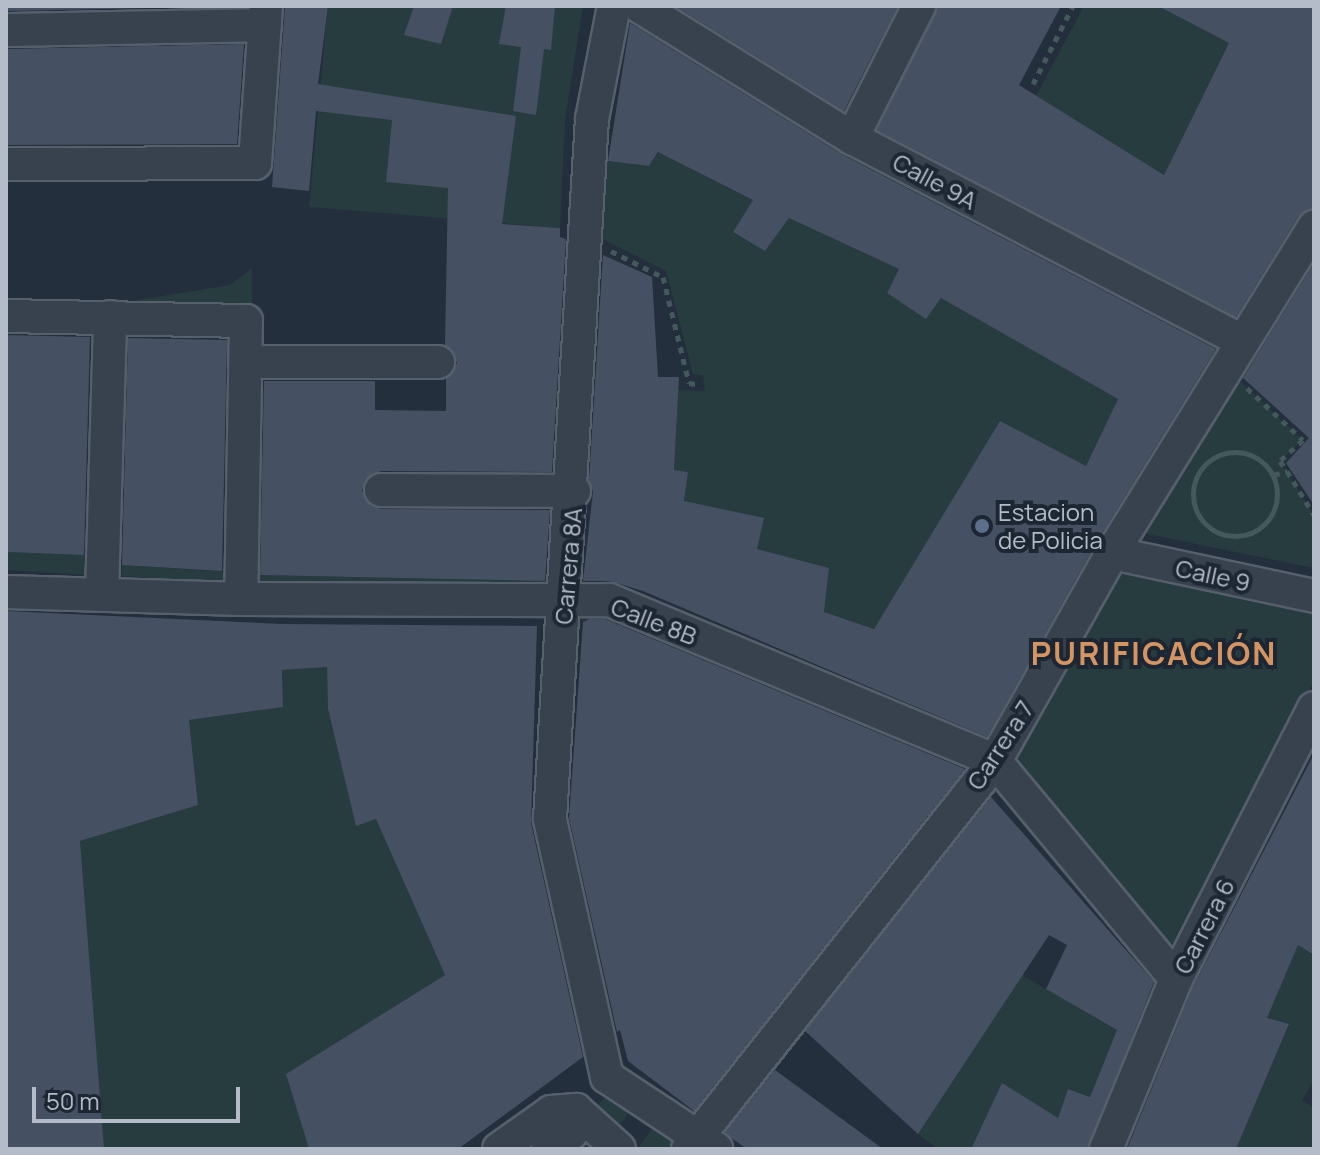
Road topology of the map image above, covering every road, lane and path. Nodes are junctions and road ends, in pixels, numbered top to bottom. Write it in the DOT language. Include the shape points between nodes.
graph roads {
  1 [pos="614,6"];
  2 [pos="639,6"];
  3 [pos="919,6"];
  4 [pos="1073,6"];
  5 [pos="265,16"];
  6 [pos="6,30"];
  7 [pos="1033,84"];
  8 [pos="852,138"];
  9 [pos="6,164"];
  10 [pos="1313,231"];
  11 [pos="586,237"];
  12 [pos="6,316"];
  13 [pos="110,317"];
  14 [pos="1240,340"];
  15 [pos="246,362"];
  16 [pos="438,362"];
  17 [pos="1237,378"];
  18 [pos="696,384"];
  19 [pos="1287,471"];
  20 [pos="1274,475"];
  21 [pos="381,490"];
  22 [pos="574,491"];
  23 [pos="1314,515"];
  24 [pos="1117,545"];
  25 [pos="1314,577"];
  26 [pos="6,592"];
  27 [pos="102,594"];
  28 [pos="1314,596"];
  29 [pos="241,599"];
  30 [pos="564,603"];
  31 [pos="1314,708"];
  32 [pos="995,761"];
  33 [pos="1176,979"];
  34 [pos="607,1077"];
  35 [pos="576,1110"];
  36 [pos="700,1145"];
  37 [pos="499,1149"];
  38 [pos="548,1149"];
  39 [pos="619,1149"];
  40 [pos="1106,1149"];
  1 -- 11 [label="street, Carrera 8A" via="592,119"];
  2 -- 8 [label="street, Calle 9A"];
  3 -- 8 [label="street"];
  4 -- 7 [label="path"];
  5 -- 6 [label="street"];
  5 -- 9 [label="street" via="255,163"];
  8 -- 14 [label="street, Calle 9A"];
  10 -- 14 [label="street, Carrera 7"];
  11 -- 18 [label="path" via="663,277 689,383"];
  11 -- 22 [label="street, Carrera 8A"];
  12 -- 13 [label="street"];
  13 -- 15 [label="street" via="246,321"];
  13 -- 27 [label="street"];
  14 -- 24 [label="street, Carrera 7"];
  15 -- 16 [label="street"];
  15 -- 29 [label="street"];
  17 -- 19 [label="path" via="1303,440 1280,461"];
  19 -- 20 [label="path"];
  19 -- 23 [label="path"];
  20 -- 20 [label="path" via="1254,455 1225,452 1202,466 1195,478 1193,504 1208,527 1220,534 1248,534 1271,517 1277,504"];
  21 -- 22 [label="street"];
  22 -- 30 [label="street, Carrera 8A"];
  24 -- 25 [label="street, Calle 9"];
  24 -- 28 [label="street, Calle 9"];
  24 -- 32 [label="street, Carrera 7"];
  26 -- 27 [label="street, Calle 8B"];
  27 -- 29 [label="street, Calle 8B"];
  29 -- 30 [label="street, Calle 8B"];
  30 -- 32 [label="street, Calle 8B" via="609,600"];
  30 -- 34 [label="street, Carrera 8A" via="550,819"];
  31 -- 33 [label="street, Carrera 6"];
  32 -- 33 [label="street, Calle 8B"];
  32 -- 36 [label="street, Carrera 7"];
  33 -- 40 [label="street, Carrera 6"];
  34 -- 35 [label="street"];
  34 -- 36 [label="street"];
  35 -- 37 [label="street" via="551,1112"];
  35 -- 38 [label="street" via="572,1132"];
  35 -- 39 [label="street"];
}
